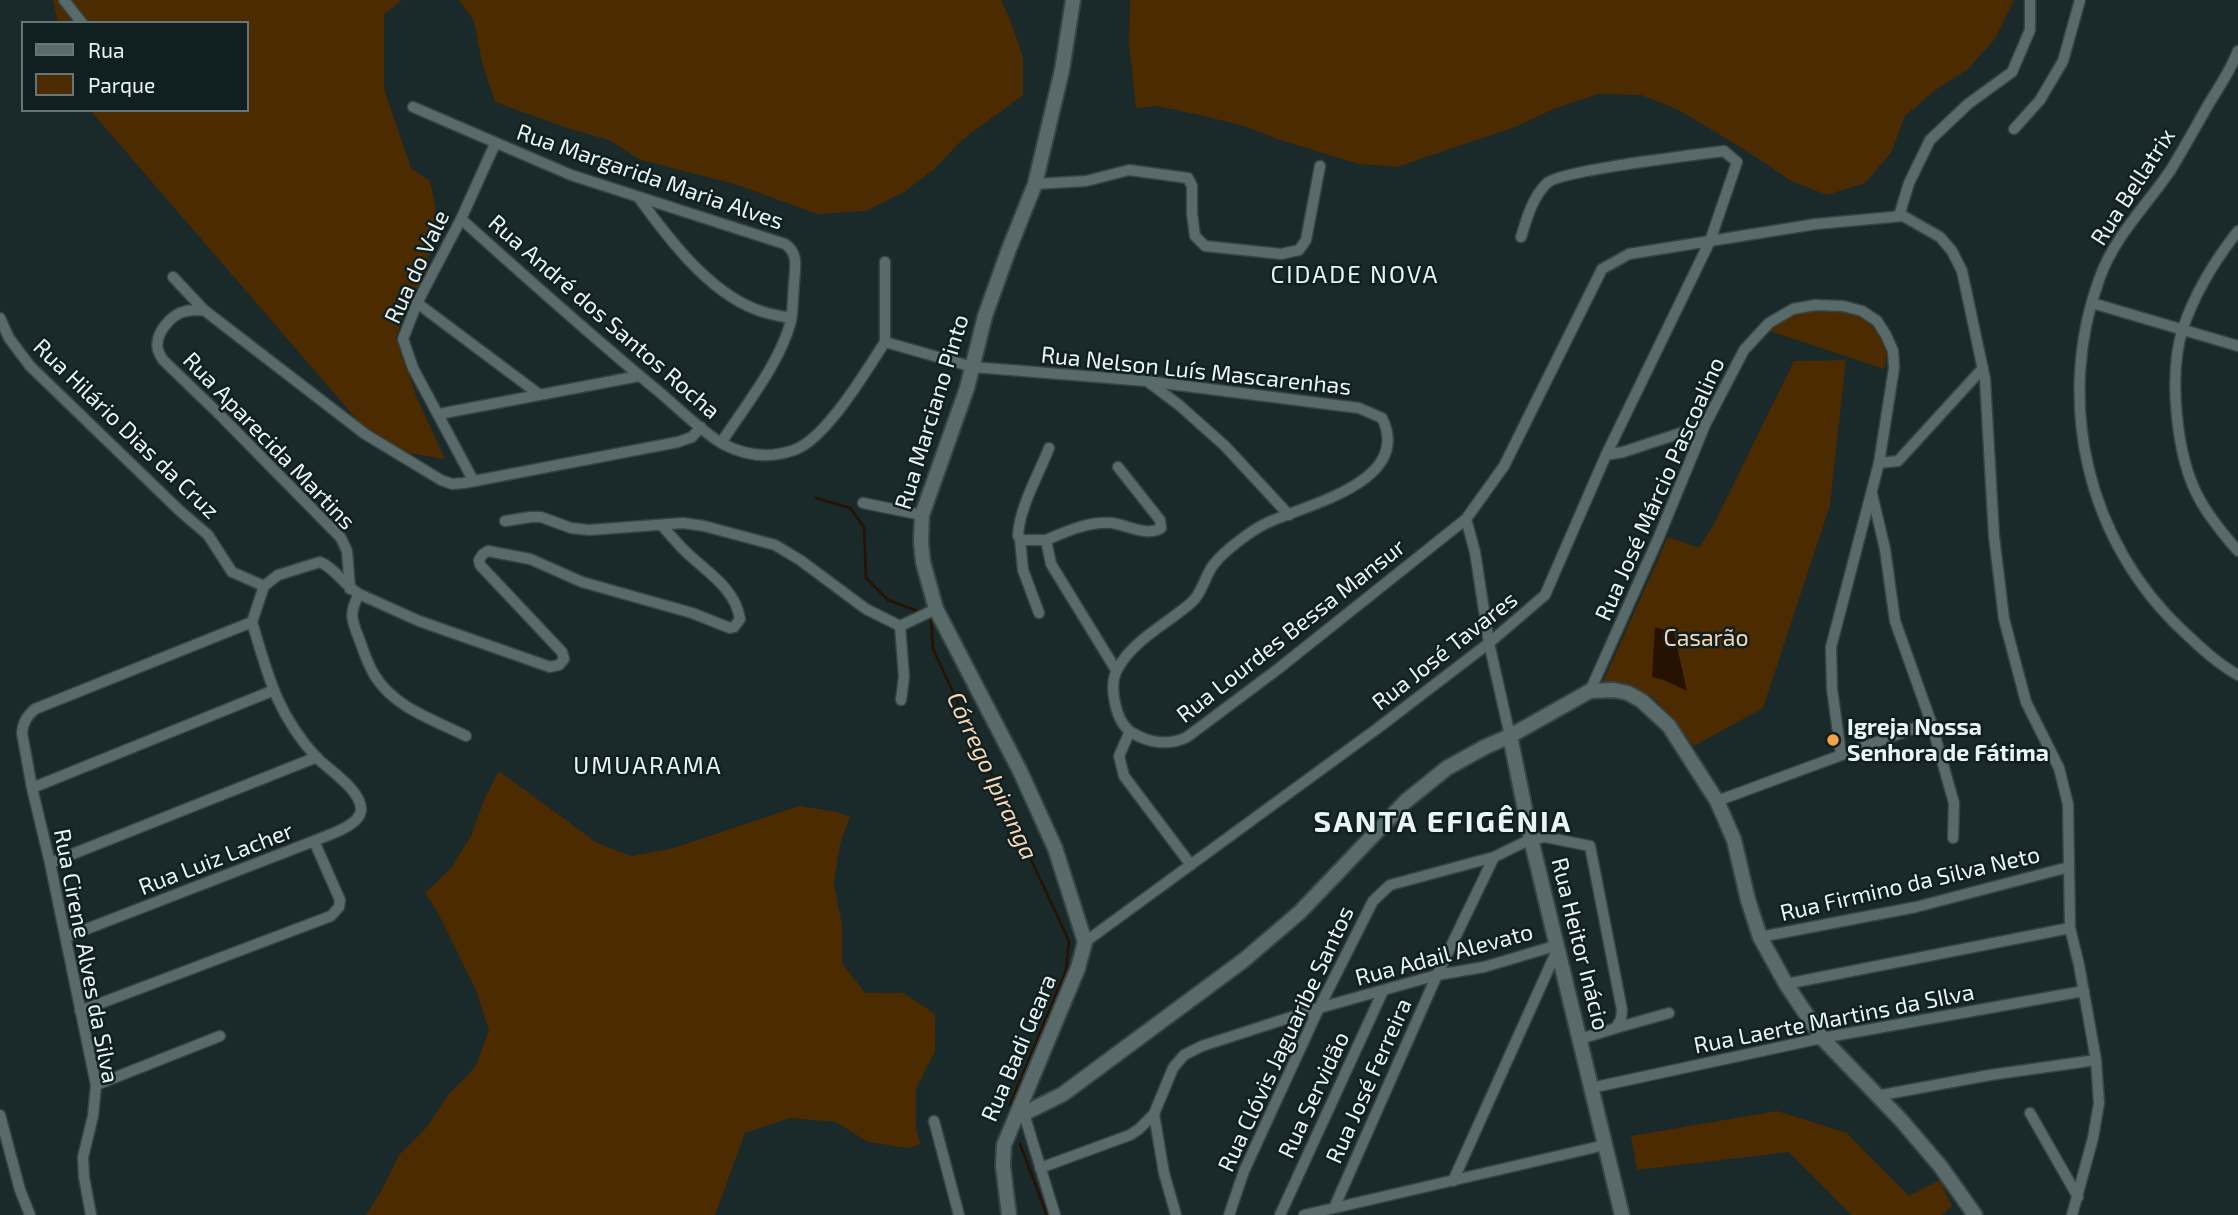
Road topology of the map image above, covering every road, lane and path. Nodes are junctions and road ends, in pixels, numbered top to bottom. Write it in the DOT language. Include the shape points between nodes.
graph roads {
  1 [pos="64,0"];
  2 [pos="1073,0"];
  3 [pos="2030,0"];
  4 [pos="2080,0"];
  5 [pos="80,21"];
  6 [pos="2238,51"];
  7 [pos="414,107"];
  8 [pos="2014,129"];
  9 [pos="495,144"];
  10 [pos="1320,166"];
  11 [pos="1035,184"];
  12 [pos="639,198"];
  13 [pos="1899,216"];
  14 [pos="461,219"];
  15 [pos="2238,231"];
  16 [pos="1521,237"];
  17 [pos="1710,241"];
  18 [pos="885,262"];
  19 [pos="173,276"];
  20 [pos="417,303"];
  21 [pos="2092,303"];
  22 [pos="204,310"];
  23 [pos="0,318"];
  24 [pos="791,318"];
  25 [pos="2182,330"];
  26 [pos="886,342"];
  27 [pos="2238,345"];
  28 [pos="972,367"];
  29 [pos="1983,368"];
  30 [pos="639,376"];
  31 [pos="1146,381"];
  32 [pos="540,395"];
  33 [pos="439,414"];
  34 [pos="1705,425"];
  35 [pos="701,427"];
  36 [pos="721,443"];
  37 [pos="1049,448"];
  38 [pos="1606,455"];
  39 [pos="1879,463"];
  40 [pos="1118,467"];
  41 [pos="473,480"];
  42 [pos="1872,490"];
  43 [pos="863,503"];
  44 [pos="922,515"];
  45 [pos="1289,515"];
  46 [pos="1466,519"];
  47 [pos="505,521"];
  48 [pos="661,524"];
  49 [pos="1020,539"];
  50 [pos="1046,540"];
  51 [pos="2238,551"];
  52 [pos="264,586"];
  53 [pos="355,591"];
  54 [pos="934,610"];
  55 [pos="1039,613"];
  56 [pos="252,622"];
  57 [pos="900,626"];
  58 [pos="1489,643"];
  59 [pos="1116,670"];
  60 [pos="2238,675"];
  61 [pos="272,691"];
  62 [pos="1590,691"];
  63 [pos="901,700"];
  64 [pos="1931,722"];
  65 [pos="1130,731"];
  66 [pos="466,736"];
  67 [pos="1510,736"];
  68 [pos="1841,754"];
  69 [pos="317,757"];
  70 [pos="32,788"];
  71 [pos="1717,801"];
  72 [pos="1953,838"];
  73 [pos="1531,839"];
  74 [pos="314,841"];
  75 [pos="1494,857"];
  76 [pos="50,863"];
  77 [pos="1191,865"];
  78 [pos="2069,867"];
  79 [pos="2070,928"];
  80 [pos="65,937"];
  81 [pos="1760,937"];
  82 [pos="1085,942"];
  83 [pos="1558,946"];
  84 [pos="1437,975"];
  85 [pos="1786,984"];
  86 [pos="1382,991"];
  87 [pos="2084,991"];
  88 [pos="1319,1008"];
  89 [pos="80,1011"];
  90 [pos="1669,1013"];
  91 [pos="1616,1028"];
  92 [pos="220,1036"];
  93 [pos="1822,1038"];
  94 [pos="1580,1039"];
  95 [pos="2096,1060"];
  96 [pos="96,1085"];
  97 [pos="1591,1088"];
  98 [pos="1876,1096"];
  99 [pos="2030,1113"];
  100 [pos="1154,1114"];
  101 [pos="1020,1116"];
  102 [pos="0,1119"];
  103 [pos="934,1121"];
  104 [pos="1605,1145"];
  105 [pos="1040,1168"];
  106 [pos="1453,1181"];
  107 [pos="2078,1197"];
  108 [pos="1334,1208"];
  109 [pos="30,1215"];
  110 [pos="91,1215"];
  111 [pos="959,1215"];
  112 [pos="1009,1215"];
  113 [pos="1055,1215"];
  114 [pos="1176,1215"];
  115 [pos="1228,1215"];
  116 [pos="1280,1215"];
  117 [pos="1304,1215"];
  118 [pos="1620,1215"];
  119 [pos="1975,1215"];
  120 [pos="2072,1215"];
  1 -- 5 [label="street"];
  2 -- 11 [label="street, Rua Marciano Pinto"];
  3 -- 13 [label="street" via="2029,30 2012,72 1930,140"];
  4 -- 8 [label="street" via="2063,61 2040,100"];
  6 -- 21 [label="street, Rua Bellatrix" via="2169,172 2127,226 2100,275"];
  7 -- 9 [label="street, Rua Margarida Maria Alves"];
  9 -- 12 [label="street, Rua Margarida Maria Alves"];
  9 -- 14 [label="street, Rua do Vale"];
  10 -- 11 [label="street" via="1306,240 1299,250 1281,254 1205,246 1195,236 1188,178 1129,170 1086,181"];
  11 -- 28 [label="street, Rua Marciano Pinto" via="985,316"];
  12 -- 24 [label="street" via="721,291 754,309"];
  12 -- 24 [label="street, Rua Margarida Maria Alves" via="791,248 796,260"];
  13 -- 17 [label="street, Rua Lourdes Bessa Mansur"];
  13 -- 29 [label="street" via="1940,237 1952,251 1962,271"];
  14 -- 20 [label="street, Rua do Vale"];
  14 -- 30 [label="street, Rua André dos Santos Rocha"];
  15 -- 25 [label="street" via="2217,257"];
  16 -- 17 [label="street, Rua José Tavares" via="1534,199 1549,181 1595,169 1724,151 1737,162"];
  17 -- 38 [label="street, Rua José Tavares"];
  17 -- 46 [label="street, Rua Lourdes Bessa Mansur" via="1629,254 1602,269 1504,466"];
  18 -- 26 [label="street"];
  19 -- 22 [label="street, Rua Aparecida Martins"];
  20 -- 32 [label="street"];
  20 -- 33 [label="street, Rua do Vale" via="404,344"];
  21 -- 25 [label="street"];
  21 -- 60 [label="street, Rua Bellatrix" via="2083,338 2079,421 2099,503 2140,582 2169,619"];
  22 -- 41 [label="street, Rua Aparecida Martins" via="365,434 442,480 452,484"];
  22 -- 53 [label="street, Rua Aparecida Martins" via="184,311 165,326 158,340 163,360 341,538"];
  23 -- 52 [label="street, Rua Hilário Dias da Cruz" via="30,366 204,531 232,572"];
  24 -- 36 [label="street, Rua Margarida Maria Alves" via="776,357"];
  25 -- 27 [label="street"];
  25 -- 51 [label="street" via="2175,405 2183,459 2199,499"];
  26 -- 28 [label="street, Rua Nelson Luís Mascarenhas"];
  26 -- 36 [label="street, Rua André dos Santos Rocha" via="832,418 815,438 796,450 761,456"];
  28 -- 31 [label="street, Rua Nelson Luís Mascarenhas"];
  28 -- 44 [label="street, Rua Marciano Pinto"];
  29 -- 39 [label="street" via="1898,461"];
  29 -- 78 [label="street" via="2004,618 2026,702 2059,768 2068,804"];
  30 -- 32 [label="street"];
  30 -- 35 [label="street, Rua André dos Santos Rocha"];
  31 -- 45 [label="street" via="1225,446"];
  31 -- 45 [label="street, Rua Nelson Luís Mascarenhas" via="1359,408 1382,418 1388,442 1381,464 1360,484"];
  32 -- 33 [label="street"];
  33 -- 41 [label="street, Rua do Vale"];
  34 -- 38 [label="street"];
  34 -- 39 [label="street, Rua José Márcio Pascoalino" via="1744,350 1769,323 1793,309 1843,306 1877,321 1893,351"];
  34 -- 62 [label="street, Rua José Márcio Pascoalino"];
  35 -- 36 [label="street, Rua André dos Santos Rocha"];
  35 -- 41 [label="street, Rua Aparecida Martins" via="678,442"];
  37 -- 49 [label="street" via="1018,527"];
  38 -- 58 [label="street, Rua José Tavares" via="1545,596"];
  39 -- 42 [label="street, Rua José Márcio Pascoalino"];
  40 -- 50 [label="street" via="1160,520 1161,528 1150,532 1094,523"];
  42 -- 64 [label="street" via="1895,621"];
  42 -- 68 [label="street, Rua José Márcio Pascoalino" via="1831,647"];
  43 -- 44 [label="street"];
  44 -- 54 [label="street, Rua Marciano Pinto" via="920,542"];
  45 -- 59 [label="street, Rua Nelson Luís Mascarenhas" via="1266,523 1224,554 1195,600 1136,646"];
  46 -- 58 [label="street, Rua Heitor Inácio"];
  46 -- 65 [label="street, Rua Lourdes Bessa Mansur" via="1186,737 1156,742"];
  47 -- 48 [label="street" via="541,517 589,530"];
  48 -- 53 [label="street" via="736,603 740,619 734,627 582,582 530,559 483,554 479,560 485,572 562,652 564,659 550,667 419,621"];
  48 -- 57 [label="street" via="704,526 775,545 866,609"];
  49 -- 50 [label="street"];
  49 -- 55 [label="street" via="1023,570"];
  50 -- 59 [label="street" via="1051,564"];
  52 -- 53 [label="street" via="278,575 320,562"];
  52 -- 56 [label="street"];
  53 -- 66 [label="street, Rua Aparecida Martins" via="352,622 381,684 412,710"];
  54 -- 57 [label="street"];
  54 -- 82 [label="street, Rua Marciano Pinto" via="1020,771 1055,848"];
  56 -- 61 [label="street"];
  56 -- 70 [label="street, Rua Cirene Alves da Silva" via="35,709 22,733"];
  57 -- 63 [label="street"];
  58 -- 67 [label="street, Rua Heitor Inácio"];
  58 -- 77 [label="street, Rua José Tavares"];
  59 -- 65 [label="street" via="1114,700"];
  61 -- 69 [label="street" via="291,726"];
  61 -- 70 [label="street"];
  62 -- 67 [label="street"];
  62 -- 71 [label="street" via="1614,690 1642,701 1669,726"];
  64 -- 68 [label="street"];
  64 -- 72 [label="street" via="1954,803"];
  65 -- 77 [label="street" via="1119,756 1124,776"];
  67 -- 73 [label="street, Rua Heitor Inácio"];
  67 -- 101 [label="street" via="1447,768 1406,801 1300,912 1244,960 1063,1094"];
  68 -- 71 [label="street"];
  69 -- 74 [label="street, Rua Luiz Lacher" via="345,783 361,809 354,823"];
  69 -- 76 [label="street"];
  70 -- 76 [label="street, Rua Cirene Alves da Silva"];
  71 -- 81 [label="street" via="1734,840"];
  73 -- 75 [label="street, Rua Clóvis Jaguaribe Santos"];
  73 -- 83 [label="street, Rua Heitor Inácio"];
  73 -- 91 [label="street, Rua Clóvis Jaguaribe Santos" via="1545,837 1590,846 1622,1010"];
  74 -- 80 [label="street, Rua Luiz Lacher"];
  74 -- 89 [label="street" via="340,900 331,916"];
  75 -- 84 [label="street, Rua José Ferreira"];
  75 -- 88 [label="street, Rua Clóvis Jaguaribe Santos" via="1390,885 1383,891 1373,901"];
  76 -- 80 [label="street, Rua Cirene Alves da Silva"];
  77 -- 82 [label="street, Rua José Tavares"];
  78 -- 79 [label="street"];
  78 -- 81 [label="street, Rua Firmino da Silva Neto" via="1916,907"];
  79 -- 85 [label="street"];
  79 -- 87 [label="street"];
  80 -- 89 [label="street, Rua Cirene Alves da Silva"];
  81 -- 85 [label="street"];
  82 -- 101 [label="street, Rua Badi Geara"];
  83 -- 84 [label="street, Rua Adail Alevato"];
  83 -- 94 [label="street, Rua Heitor Inácio"];
  83 -- 106 [label="street"];
  84 -- 86 [label="street, Rua Adail Alevato"];
  84 -- 108 [label="street, Rua José Ferreira"];
  85 -- 93 [label="street"];
  86 -- 88 [label="street, Rua Adail Alevato"];
  86 -- 116 [label="street, Rua Servidão"];
  87 -- 93 [label="street, Rua Laerte Martins da SIlva"];
  87 -- 95 [label="street"];
  88 -- 100 [label="street, Rua Adail Alevato" via="1202,1045 1184,1055 1173,1068"];
  88 -- 115 [label="street, Rua Clóvis Jaguaribe Santos"];
  89 -- 96 [label="street, Rua Cirene Alves da Silva"];
  90 -- 91 [label="street"];
  91 -- 94 [label="street"];
  92 -- 96 [label="street"];
  93 -- 97 [label="street, Rua Laerte Martins da SIlva"];
  93 -- 98 [label="street"];
  94 -- 97 [label="street, Rua Heitor Inácio"];
  95 -- 98 [label="street"];
  95 -- 107 [label="street" via="2099,1103"];
  96 -- 110 [label="street, Rua Cirene Alves da Silva" via="83,1157"];
  97 -- 104 [label="street, Rua Heitor Inácio"];
  98 -- 119 [label="street" via="1941,1167"];
  99 -- 107 [label="street"];
  100 -- 105 [label="street" via="1130,1135"];
  100 -- 114 [label="street"];
  101 -- 105 [label="street"];
  101 -- 112 [label="street, Rua Badi Geara" via="1004,1145"];
  102 -- 109 [label="street"];
  103 -- 111 [label="street"];
  104 -- 106 [label="street"];
  104 -- 118 [label="street, Rua Heitor Inácio"];
  105 -- 113 [label="street"];
  106 -- 108 [label="street"];
  107 -- 120 [label="street"];
  108 -- 117 [label="street"];
}
